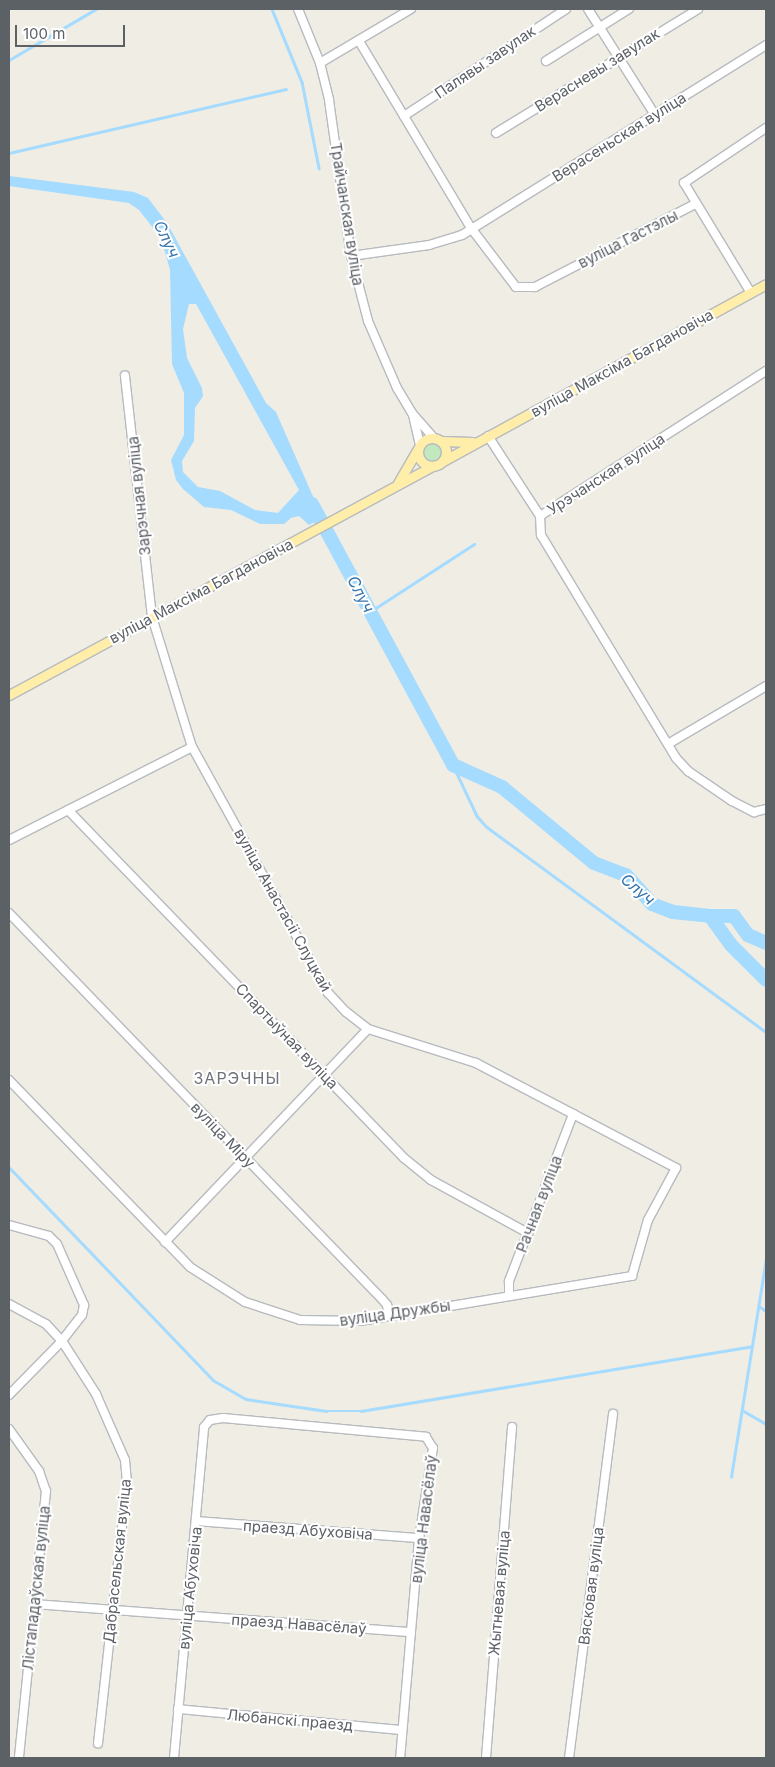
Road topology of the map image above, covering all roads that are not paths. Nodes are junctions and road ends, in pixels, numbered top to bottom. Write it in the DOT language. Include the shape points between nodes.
graph roads {
  1 [pos="298,9"];
  2 [pos="411,9"];
  3 [pos="566,9"];
  4 [pos="588,9"];
  5 [pos="629,9"];
  6 [pos="698,9"];
  7 [pos="599,27"];
  8 [pos="359,41"];
  9 [pos="766,45"];
  10 [pos="618,57"];
  11 [pos="546,60"];
  12 [pos="320,63"];
  13 [pos="404,116"];
  14 [pos="655,116"];
  15 [pos="766,128"];
  16 [pos="496,133"];
  17 [pos="695,204"];
  18 [pos="471,228"];
  19 [pos="351,256"];
  20 [pos="766,284"];
  21 [pos="750,293"];
  22 [pos="766,371"];
  23 [pos="125,376"];
  24 [pos="412,413"];
  25 [pos="488,436"];
  26 [pos="437,439"];
  27 [pos="479,441"];
  28 [pos="419,447"];
  29 [pos="443,461"];
  30 [pos="433,466"];
  31 [pos="394,488"];
  32 [pos="540,516"];
  33 [pos="152,617"];
  34 [pos="766,686"];
  35 [pos="9,695"];
  36 [pos="668,744"];
  37 [pos="192,747"];
  38 [pos="766,809"];
  39 [pos="68,810"];
  40 [pos="9,840"];
  41 [pos="9,913"];
  42 [pos="368,1029"];
  43 [pos="325,1074"];
  44 [pos="9,1080"];
  45 [pos="573,1114"];
  46 [pos="245,1158"];
  47 [pos="9,1225"];
  48 [pos="528,1233"];
  49 [pos="165,1242"];
  50 [pos="632,1276"];
  51 [pos="509,1294"];
  52 [pos="9,1304"];
  53 [pos="389,1316"];
  54 [pos="62,1341"];
  55 [pos="9,1395"];
  56 [pos="613,1414"];
  57 [pos="210,1420"];
  58 [pos="512,1427"];
  59 [pos="9,1429"];
  60 [pos="197,1522"];
  61 [pos="419,1538"];
  62 [pos="35,1604"];
  63 [pos="112,1611"];
  64 [pos="187,1616"];
  65 [pos="411,1632"];
  66 [pos="178,1709"];
  67 [pos="402,1730"];
  68 [pos="98,1743"];
  69 [pos="18,1758"];
  70 [pos="174,1758"];
  71 [pos="400,1758"];
  72 [pos="486,1758"];
  73 [pos="569,1758"];
  1 -- 12 [label="street, Трайчанская вуліца"];
  2 -- 8 [label="street"];
  3 -- 13 [label="street, Палявы завулак"];
  4 -- 7 [label="street"];
  5 -- 7 [label="street"];
  6 -- 10 [label="street, Верасневы завулак"];
  7 -- 10 [label="street"];
  7 -- 11 [label="street"];
  8 -- 12 [label="street"];
  8 -- 13 [label="street"];
  9 -- 14 [label="street, Верасеньская вуліца"];
  10 -- 14 [label="street"];
  10 -- 16 [label="street, Верасневы завулак"];
  12 -- 19 [label="street, Трайчанская вуліца" via="330,109"];
  13 -- 18 [label="street"];
  14 -- 18 [label="street, Верасеньская вуліца"];
  15 -- 17 [label="street, вуліца Гастэлы" via="684,183"];
  17 -- 18 [label="street, вуліца Гастэлы" via="526,289 516,287 508,280"];
  17 -- 21 [label="street"];
  18 -- 19 [label="street, Верасеньская вуліца" via="443,242"];
  19 -- 24 [label="street, Трайчанская вуліца" via="368,321"];
  20 -- 21 [label="main road, вуліца Максіма Багдановіча"];
  21 -- 25 [label="main road, вуліца Максіма Багдановіча"];
  22 -- 32 [label="street, Урэчанская вуліца"];
  23 -- 33 [label="street, Зарэчная вуліца"];
  24 -- 26 [label="street, Трайчанская вуліца"];
  24 -- 28 [label="street, Трайчанская вуліца"];
  25 -- 27 [label="main road, вуліца Максіма Багдановіча"];
  25 -- 32 [label="street"];
  26 -- 27 [label="main road, вуліца Максіма Багдановіча"];
  26 -- 28 [label="main road"];
  26 -- 29 [label="main road" via="446,451"];
  27 -- 29 [label="main road, вуліца Максіма Багдановіча"];
  28 -- 30 [label="main road" via="422,461"];
  28 -- 31 [label="main road, вуліца Максіма Багдановіча" via="408,471"];
  29 -- 30 [label="main road"];
  30 -- 31 [label="main road, вуліца Максіма Багдановіча"];
  31 -- 33 [label="main road, вуліца Максіма Багдановіча"];
  32 -- 36 [label="street, Урэчанская вуліца" via="541,535"];
  33 -- 35 [label="main road, вуліца Максіма Багдановіча"];
  33 -- 37 [label="street, Зарэчная вуліца"];
  34 -- 36 [label="street"];
  36 -- 38 [label="street, Урэчанская вуліца" via="688,771 732,801 754,812"];
  37 -- 39 [label="street"];
  37 -- 42 [label="street, вуліца Анастасіі Слуцкай" via="328,992"];
  39 -- 40 [label="street"];
  39 -- 43 [label="street, Спартыўная вуліца"];
  41 -- 46 [label="street, вуліца Міру"];
  42 -- 43 [label="street"];
  42 -- 45 [label="street, вуліца Анастасіі Слуцкай" via="476,1063"];
  43 -- 46 [label="street"];
  43 -- 48 [label="street, Спартыўная вуліца" via="404,1158 432,1180"];
  44 -- 49 [label="street, вуліца Дружбы"];
  45 -- 48 [label="street, Рачная вуліца"];
  45 -- 50 [label="street, вуліца Анастасіі Слуцкай" via="676,1168 648,1220"];
  46 -- 49 [label="street"];
  46 -- 53 [label="street, вуліца Міру" via="387,1305"];
  47 -- 54 [label="street" via="49,1236 65,1259 84,1305 82,1315"];
  48 -- 51 [label="street, Рачная вуліца" via="509,1281"];
  49 -- 53 [label="street, вуліца Дружбы" via="214,1285 271,1313 330,1322"];
  50 -- 51 [label="street, вуліца Дружбы"];
  51 -- 53 [label="street, вуліца Дружбы"];
  52 -- 54 [label="street, Дабрасельская вуліца" via="46,1324"];
  54 -- 55 [label="street"];
  54 -- 63 [label="street, Дабрасельская вуліца" via="96,1394 126,1460 127,1481"];
  56 -- 73 [label="street, Вясковая вуліца"];
  57 -- 60 [label="street, вуліца Абуховіча" via="204,1427"];
  57 -- 61 [label="street, вуліца Навасёлаў" via="426,1437 433,1448"];
  58 -- 72 [label="street, Жытневая вуліца"];
  59 -- 62 [label="street, Лістападаўская вуліца" via="39,1471 46,1491"];
  60 -- 61 [label="street, праезд Абуховіча"];
  60 -- 64 [label="street, вуліца Абуховіча"];
  61 -- 65 [label="street, вуліца Навасёлаў"];
  62 -- 63 [label="street, праезд Навасёлаў"];
  62 -- 69 [label="street, Лістападаўская вуліца"];
  63 -- 64 [label="street, праезд Навасёлаў"];
  63 -- 68 [label="street, Дабрасельская вуліца"];
  64 -- 65 [label="street, праезд Навасёлаў"];
  64 -- 66 [label="street, вуліца Абуховіча"];
  65 -- 67 [label="street, вуліца Навасёлаў"];
  66 -- 67 [label="street, Любанскі праезд"];
  66 -- 70 [label="street, вуліца Абуховіча"];
  67 -- 71 [label="street, вуліца Навасёлаў"];
}
